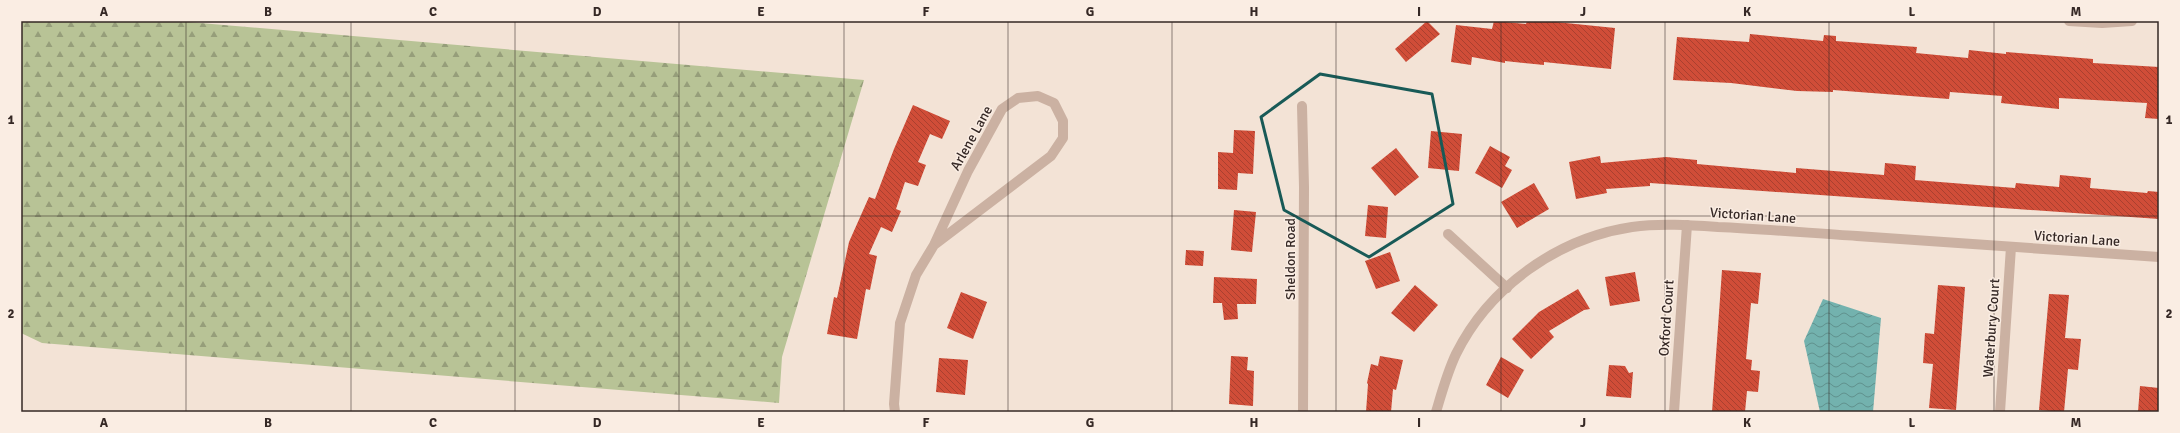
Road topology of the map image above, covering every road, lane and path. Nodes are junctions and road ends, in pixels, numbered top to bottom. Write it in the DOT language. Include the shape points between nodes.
graph roads {
  1 [pos="2069,21"];
  2 [pos="2132,21"];
  3 [pos="1302,106"];
  4 [pos="1687,225"];
  5 [pos="1448,234"];
  6 [pos="934,245"];
  7 [pos="2011,247"];
  8 [pos="2159,257"];
  9 [pos="1507,288"];
  10 [pos="895,412"];
  11 [pos="1304,412"];
  12 [pos="1436,412"];
  13 [pos="1674,412"];
  14 [pos="2000,412"];
  1 -- 2 [label="street"];
  3 -- 11 [label="street, Sheldon Road"];
  4 -- 7 [label="street, Victorian Lane"];
  4 -- 9 [label="street, Victorian Lane" via="1633,227 1588,238 1546,258"];
  4 -- 13 [label="street, Oxford Court"];
  5 -- 9 [label="street"];
  6 -- 6 [label="street, Arlene Lane" via="1051,156 1063,138 1063,121 1054,104 1038,96 1018,98 1002,109 968,171"];
  6 -- 10 [label="street, Arlene Lane" via="916,274 900,323"];
  7 -- 8 [label="street, Victorian Lane"];
  7 -- 14 [label="street, Waterbury Court"];
  9 -- 12 [label="street, Victorian Lane" via="1480,317 1461,344 1446,377"];
}
